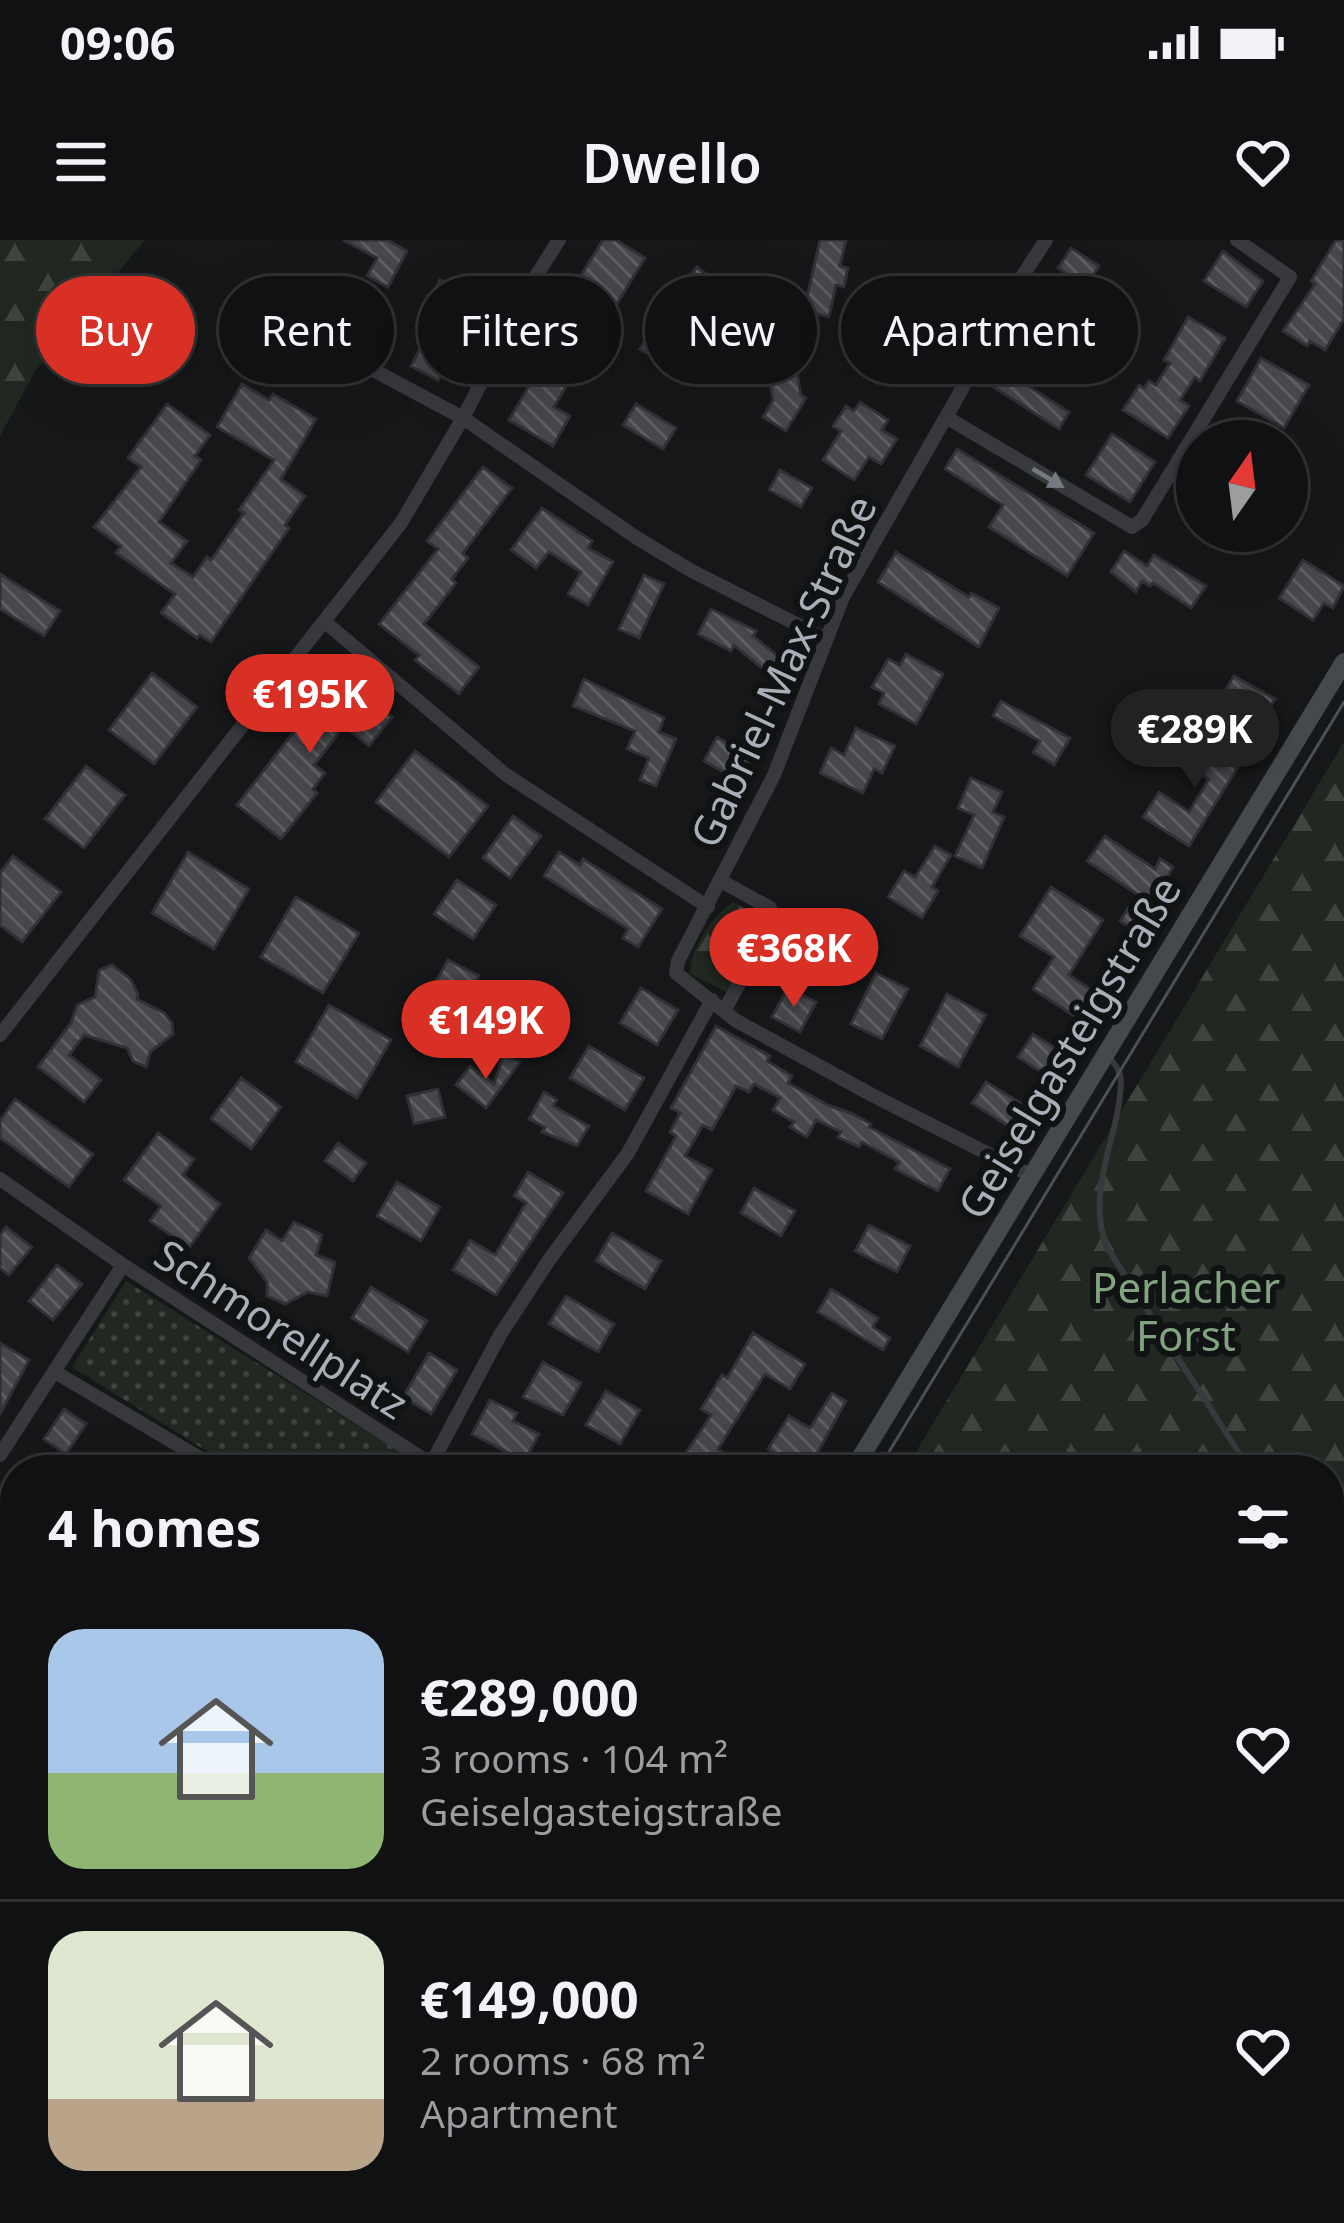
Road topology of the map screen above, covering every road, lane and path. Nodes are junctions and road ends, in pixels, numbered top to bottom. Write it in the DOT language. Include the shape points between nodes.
graph roads {
  1 [pos="559,240"];
  2 [pos="1046,240"];
  3 [pos="1237,240"];
  4 [pos="394,381"];
  5 [pos="946,417"];
  6 [pos="463,418"];
  7 [pos="325,622"];
  8 [pos="824,638"];
  9 [pos="1344,662"];
  10 [pos="721,881"];
  11 [pos="708,907"];
  12 [pos="718,1006"];
  13 [pos="0,1035"];
  14 [pos="1105,1055"];
  15 [pos="1032,1176"];
  16 [pos="0,1178"];
  17 [pos="124,1265"];
  18 [pos="55,1372"];
  19 [pos="0,1455"];
  20 [pos="195,1455"];
  21 [pos="413,1455"];
  22 [pos="440,1455"];
  23 [pos="862,1455"];
  24 [pos="1240,1455"];
  1 -- 6 [label="street"];
  2 -- 5 [label="street, Gabriel-Max-Straße" via="986,330"];
  5 -- 3 [label="street, one-way" via="1132,527 1290,277"];
  4 -- 6 [label="street"];
  5 -- 8 [label="street, Gabriel-Max-Straße"];
  6 -- 7 [label="street" via="400,523"];
  6 -- 8 [label="street" via="637,538"];
  7 -- 11 [label="street" via="505,774"];
  7 -- 13 [label="street"];
  8 -- 10 [label="street, Gabriel-Max-Straße" via="774,775"];
  9 -- 14 [label="main road, Geiselgasteigstraße"];
  10 -- 11 [label="street, Gabriel-Max-Straße"];
  10 -- 12 [label="street, Gabriel-Max-Straße" via="770,908 773,922"];
  11 -- 12 [label="street, Gabriel-Max-Straße" via="676,973"];
  12 -- 15 [label="street"];
  12 -- 22 [label="street, Gabriel-Max-Straße" via="628,1154 500,1335"];
  14 -- 15 [label="main road, Geiselgasteigstraße"];
  14 -- 24 [label="lane" via="1121,1082 1100,1190 1106,1246"];
  15 -- 23 [label="main road, Geiselgasteigstraße"];
  16 -- 17 [label="street"];
  17 -- 18 [label="street, Schmorellplatz"];
  17 -- 21 [label="street, Schmorellplatz"];
  18 -- 19 [label="street, Schmorellplatz"];
  18 -- 20 [label="street"];
}
